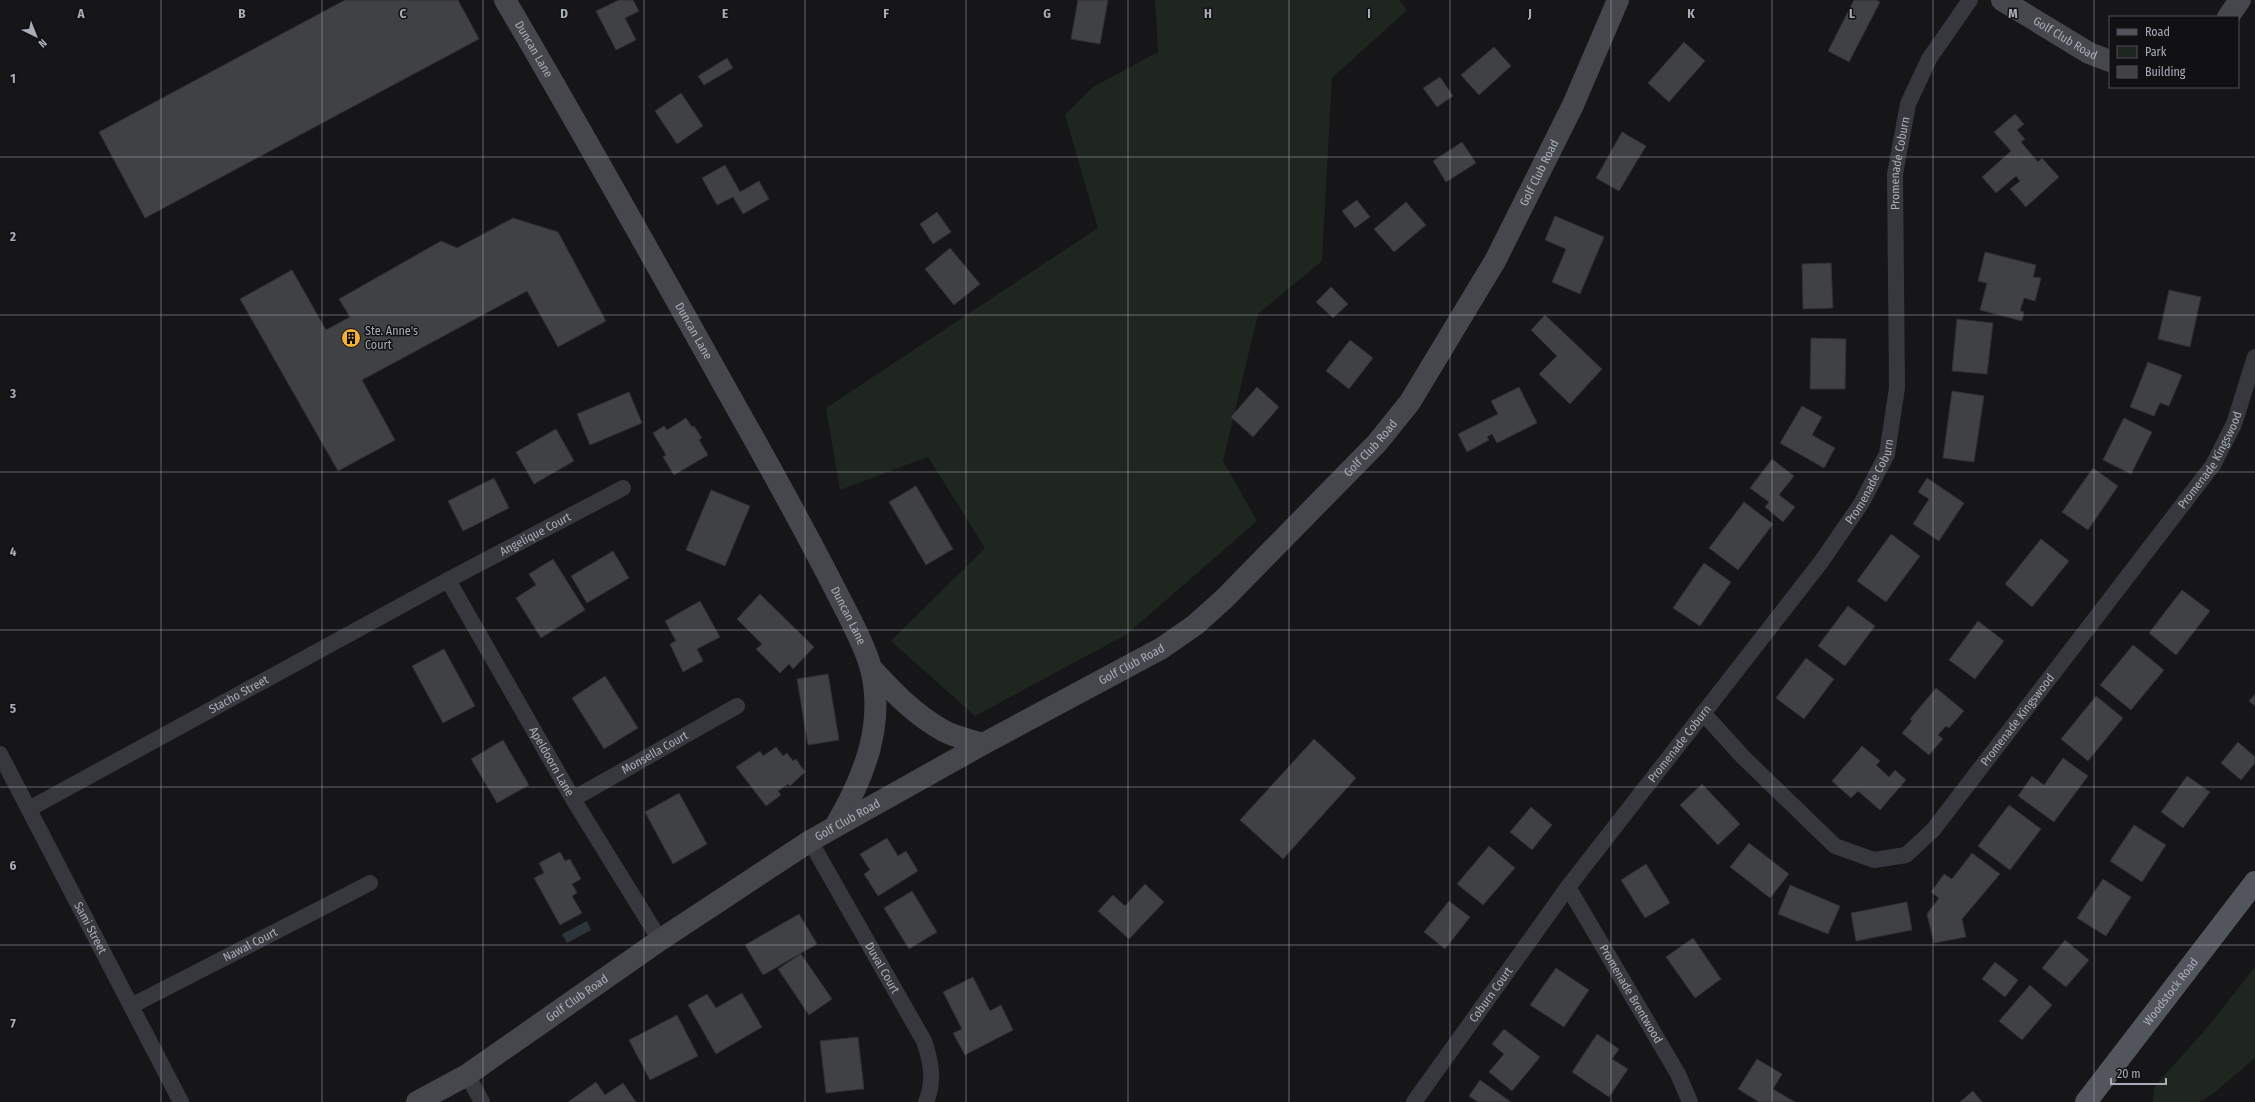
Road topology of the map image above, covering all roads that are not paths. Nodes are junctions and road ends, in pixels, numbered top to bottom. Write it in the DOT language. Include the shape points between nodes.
graph roads {
  1 [pos="506,0"];
  2 [pos="1618,0"];
  3 [pos="1970,0"];
  4 [pos="2002,0"];
  5 [pos="2240,0"];
  6 [pos="2229,16"];
  7 [pos="2109,61"];
  8 [pos="2255,357"];
  9 [pos="623,488"];
  10 [pos="448,580"];
  11 [pos="871,668"];
  12 [pos="737,706"];
  13 [pos="1703,713"];
  14 [pos="983,744"];
  15 [pos="0,754"];
  16 [pos="573,799"];
  17 [pos="29,808"];
  18 [pos="836,824"];
  19 [pos="810,840"];
  20 [pos="2255,882"];
  21 [pos="370,883"];
  22 [pos="1568,887"];
  23 [pos="660,940"];
  24 [pos="131,1006"];
  25 [pos="467,1075"];
  26 [pos="181,1102"];
  27 [pos="417,1102"];
  28 [pos="482,1102"];
  29 [pos="926,1102"];
  30 [pos="1414,1102"];
  31 [pos="1690,1102"];
  32 [pos="2086,1102"];
  1 -- 11 [label="street, Duncan Lane" via="799,520 848,614"];
  2 -- 14 [label="street, Golf Club Road" via="1573,105 1495,260 1410,402 1377,443 1224,599 1195,625 1162,648"];
  3 -- 13 [label="street, Promenade Coburn" via="1929,59 1908,104 1895,174 1897,388 1887,454 1861,504 1821,562"];
  4 -- 7 [label="street, Golf Club Road" via="2089,53"];
  5 -- 6 [label="street"];
  8 -- 13 [label="street, Promenade Kingswood" via="2234,424 2213,465 1933,830 1906,855 1874,860 1835,846 1743,757"];
  9 -- 10 [label="street, Angelique Court"];
  10 -- 16 [label="street, Apeldoorn Lane"];
  10 -- 17 [label="street, Stacho Street"];
  11 -- 14 [label="street" via="918,714 945,732"];
  11 -- 18 [label="street" via="875,705 873,735 866,764 854,795"];
  12 -- 16 [label="street, Monsella Court"];
  13 -- 22 [label="street, Promenade Coburn"];
  14 -- 18 [label="street, Golf Club Road"];
  15 -- 17 [label="street, Sami Street"];
  16 -- 23 [label="street, Apeldoorn Lane"];
  17 -- 24 [label="street, Sami Street"];
  18 -- 19 [label="street, Golf Club Road"];
  19 -- 23 [label="street, Golf Club Road"];
  19 -- 29 [label="street, Duval Court" via="924,1041 930,1057 932,1074 930,1094"];
  20 -- 32 [label="main road, Woodstock Road"];
  21 -- 24 [label="street, Nawal Court"];
  22 -- 30 [label="street, Coburn Court"];
  22 -- 31 [label="street, Promenade Brentwood" via="1678,1074"];
  23 -- 25 [label="street, Golf Club Road"];
  24 -- 26 [label="street, Sami Street"];
  25 -- 27 [label="street, Golf Club Road"];
  25 -- 28 [label="street"];
}
